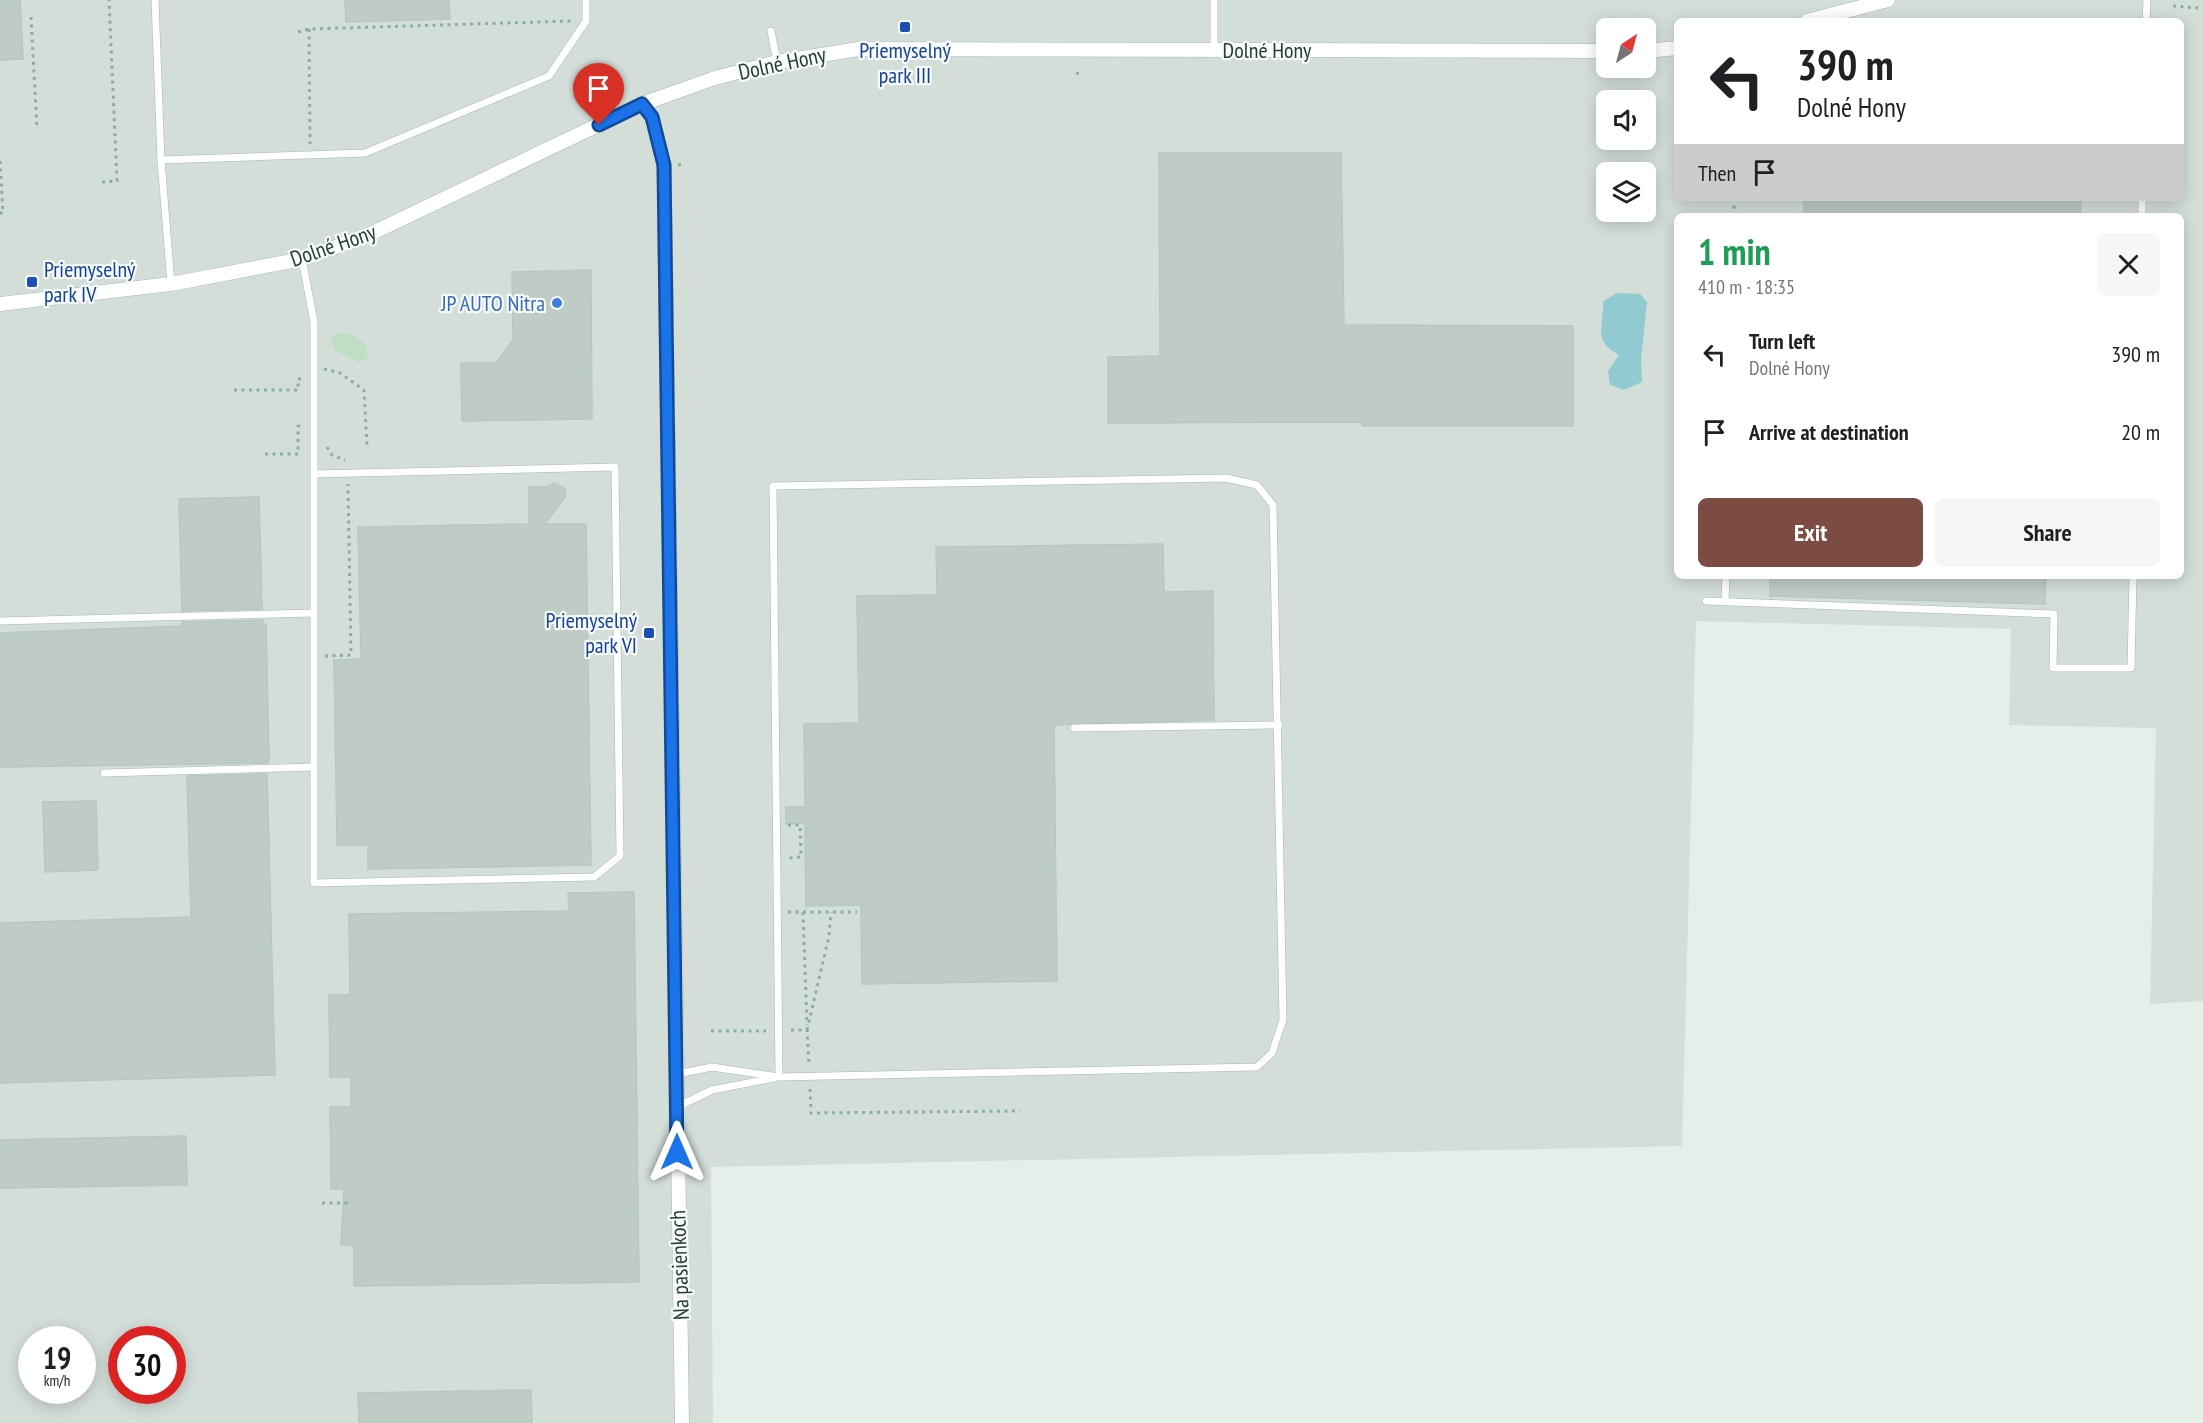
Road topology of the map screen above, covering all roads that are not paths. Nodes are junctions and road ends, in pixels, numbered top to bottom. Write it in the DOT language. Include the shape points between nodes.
graph roads {
  1 [pos="155,0"];
  2 [pos="586,0"];
  3 [pos="1214,0"];
  4 [pos="1888,0"];
  5 [pos="2147,0"];
  6 [pos="1819,18"];
  7 [pos="2146,18"];
  8 [pos="771,31"];
  9 [pos="1674,48"];
  10 [pos="1214,50"];
  11 [pos="1656,50"];
  12 [pos="1596,51"];
  13 [pos="777,62"];
  14 [pos="642,104"];
  15 [pos="161,160"];
  16 [pos="303,259"];
  17 [pos="171,284"];
  18 [pos="0,304"];
  19 [pos="314,474"];
  20 [pos="1726,579"];
  21 [pos="2133,579"];
  22 [pos="1706,601"];
  23 [pos="1725,601"];
  24 [pos="314,613"];
  25 [pos="0,621"];
  26 [pos="1279,725"];
  27 [pos="1074,728"];
  28 [pos="314,767"];
  29 [pos="104,773"];
  30 [pos="676,1074"];
  31 [pos="779,1077"];
  32 [pos="677,1107"];
  33 [pos="682,1423"];
  1 -- 15 [label="lane"];
  2 -- 15 [label="lane" via="586,21 549,76 365,153"];
  3 -- 10 [label="lane"];
  4 -- 6 [label="street"];
  5 -- 7 [label="lane"];
  8 -- 13 [label="lane"];
  9 -- 11 [label="street"];
  10 -- 12 [label="street, Dolné Hony"];
  10 -- 13 [label="street, Dolné Hony" via="881,48"];
  13 -- 14 [label="street, Dolné Hony" via="715,78"];
  14 -- 16 [label="street, Dolné Hony" via="366,236"];
  14 -- 30 [label="street, Na pasienkoch" via="652,117 664,165"];
  15 -- 17 [label="lane"];
  16 -- 17 [label="street, Dolné Hony"];
  16 -- 19 [label="lane" via="314,322"];
  17 -- 18 [label="street, Dolné Hony"];
  19 -- 24 [label="lane"];
  19 -- 28 [label="lane" via="615,467 620,856 594,877 314,883"];
  20 -- 23 [label="lane"];
  21 -- 23 [label="lane" via="2131,668 2053,668 2054,614"];
  22 -- 23 [label="lane"];
  24 -- 25 [label="lane"];
  24 -- 28 [label="lane"];
  26 -- 27 [label="lane"];
  26 -- 31 [label="lane" via="1284,1020 1272,1053 1257,1067"];
  26 -- 31 [label="lane" via="1273,505 1257,485 1226,478 774,486"];
  28 -- 29 [label="lane"];
  30 -- 31 [label="lane" via="712,1067"];
  30 -- 32 [label="street, Na pasienkoch"];
  31 -- 32 [label="lane" via="712,1090"];
  32 -- 33 [label="street, Na pasienkoch"];
}
